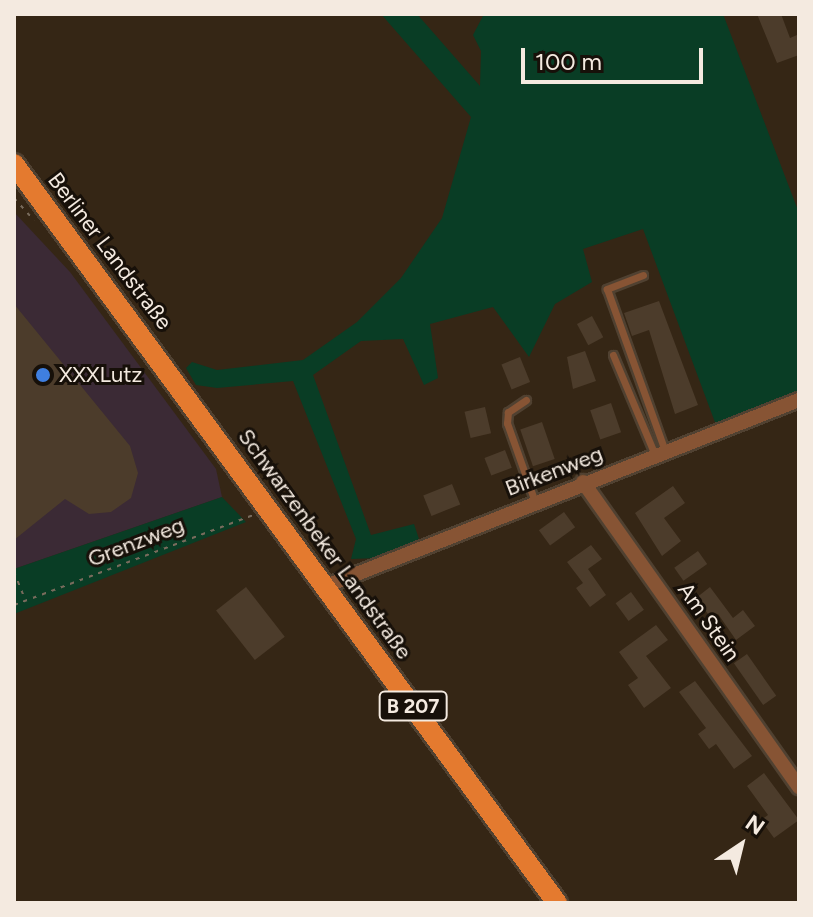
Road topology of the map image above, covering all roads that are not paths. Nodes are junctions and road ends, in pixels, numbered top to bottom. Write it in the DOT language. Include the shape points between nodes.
graph roads {
  1 [pos="14,164"];
  2 [pos="643,275"];
  3 [pos="613,355"];
  4 [pos="167,368"];
  5 [pos="526,400"];
  6 [pos="799,400"];
  7 [pos="660,453"];
  8 [pos="583,482"];
  9 [pos="535,502"];
  10 [pos="326,586"];
  11 [pos="799,787"];
  12 [pos="557,903"];
  1 -- 4 [label="main road, Berliner Landstraße / B 207"];
  2 -- 7 [label="lane" via="607,289"];
  3 -- 7 [label="lane"];
  4 -- 10 [label="main road, Schwarzenbeker Landstraße / B 207"];
  5 -- 9 [label="lane" via="508,412 507,423"];
  6 -- 7 [label="street, Birkenweg"];
  7 -- 8 [label="street, Birkenweg"];
  8 -- 9 [label="street, Birkenweg"];
  8 -- 11 [label="street, Am Stein"];
  9 -- 10 [label="street, Birkenweg"];
  10 -- 12 [label="main road, Schwarzenbeker Landstraße / B 207"];
}
